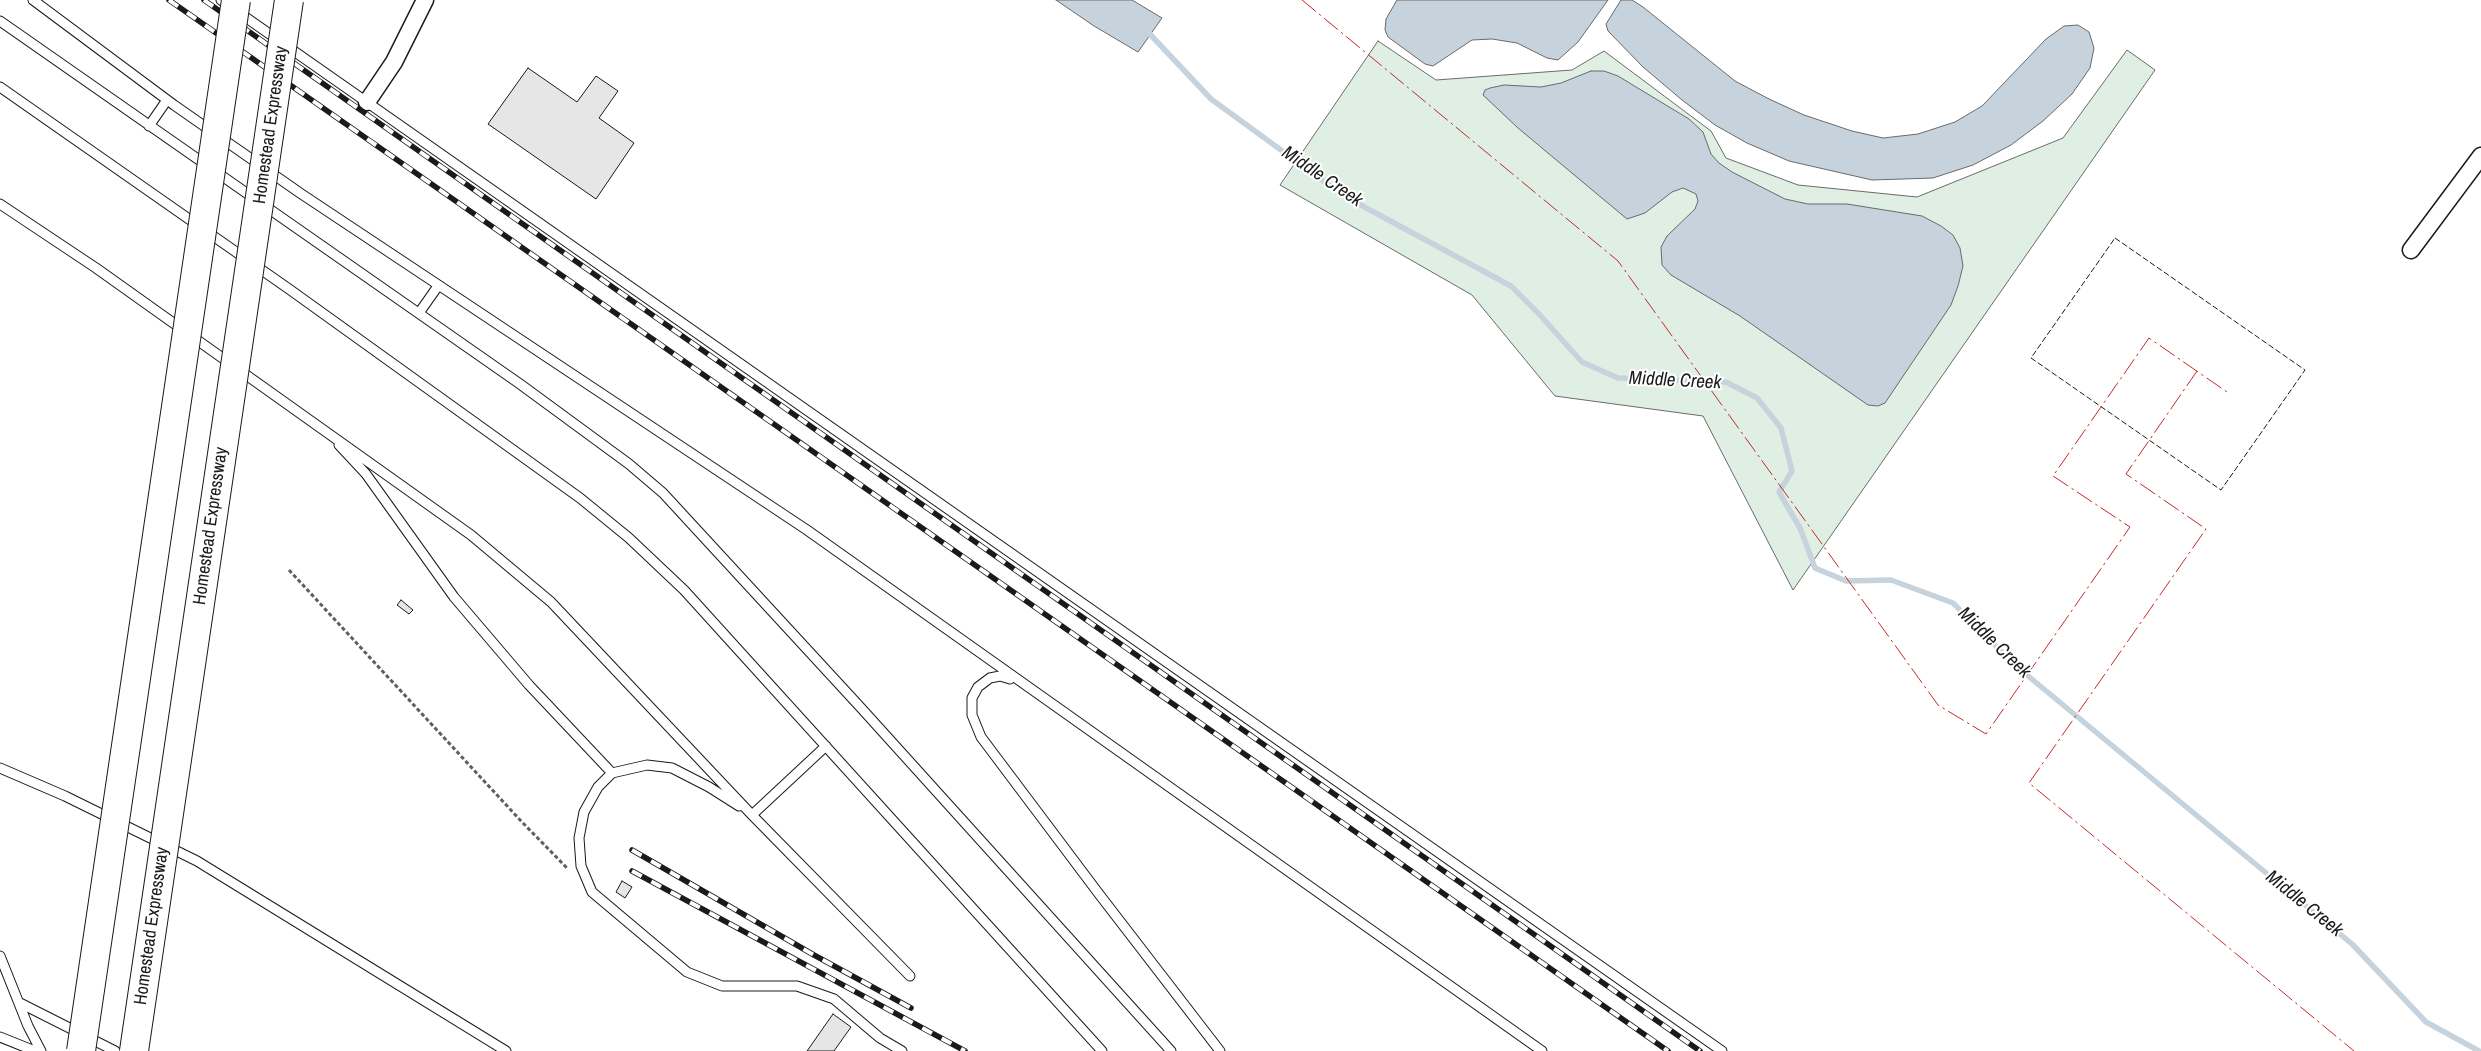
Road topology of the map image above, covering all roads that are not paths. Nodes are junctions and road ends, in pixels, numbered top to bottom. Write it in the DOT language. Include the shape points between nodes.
graph roads {
  1 [pos="33,0"];
  2 [pos="221,0"];
  3 [pos="236,0"];
  4 [pos="289,0"];
  5 [pos="425,0"];
  6 [pos="0,21"];
  7 [pos="0,87"];
  8 [pos="167,100"];
  9 [pos="367,102"];
  10 [pos="149,126"];
  11 [pos="2481,156"];
  12 [pos="0,204"];
  13 [pos="2411,250"];
  14 [pos="438,286"];
  15 [pos="419,313"];
  16 [pos="326,431"];
  17 [pos="1019,682"];
  18 [pos="826,746"];
  19 [pos="0,768"];
  20 [pos="612,773"];
  21 [pos="752,815"];
  22 [pos="0,956"];
  23 [pos="910,976"];
  24 [pos="20,1004"];
  25 [pos="0,1037"];
  26 [pos="35,1051"];
  27 [pos="41,1051"];
  28 [pos="81,1051"];
  29 [pos="115,1051"];
  30 [pos="134,1051"];
  31 [pos="506,1051"];
  32 [pos="902,1051"];
  33 [pos="1102,1051"];
  34 [pos="1172,1051"];
  35 [pos="1220,1051"];
  36 [pos="1542,1051"];
  37 [pos="1722,1051"];
  1 -- 8 [label="lane"];
  2 -- 9 [label="lane"];
  3 -- 28 [label="highway, bridge"];
  4 -- 30 [label="highway, Homestead Expressway, bridge"];
  5 -- 9 [label="street" via="394,62"];
  6 -- 10 [label="lane"];
  7 -- 18 [label="lane" via="580,498 629,538 684,590"];
  8 -- 10 [label="lane"];
  8 -- 14 [label="lane"];
  9 -- 37 [label="lane"];
  10 -- 15 [label="lane"];
  11 -- 13 [label="street"];
  12 -- 16 [label="lane"];
  14 -- 15 [label="lane"];
  14 -- 17 [label="lane" via="807,530"];
  15 -- 34 [label="lane" via="586,431 663,493"];
  16 -- 20 [label="lane" via="366,474 460,605 528,685"];
  16 -- 21 [label="lane" via="471,535 551,602"];
  17 -- 35 [label="lane" via="1000,676 990,678 978,687 972,698 972,715 981,736"];
  17 -- 36 [label="lane"];
  18 -- 21 [label="lane"];
  18 -- 33 [label="lane"];
  19 -- 31 [label="lane" via="197,861"];
  20 -- 21 [label="lane" via="647,765 672,768"];
  20 -- 32 [label="lane" via="598,787 584,812 581,829 581,866 592,892 687,972 722,986 797,986 834,999 880,1038"];
  21 -- 23 [label="lane"];
  22 -- 24 [label="lane"];
  24 -- 27 [label="lane"];
  24 -- 29 [label="lane"];
  25 -- 26 [label="lane"];
}
